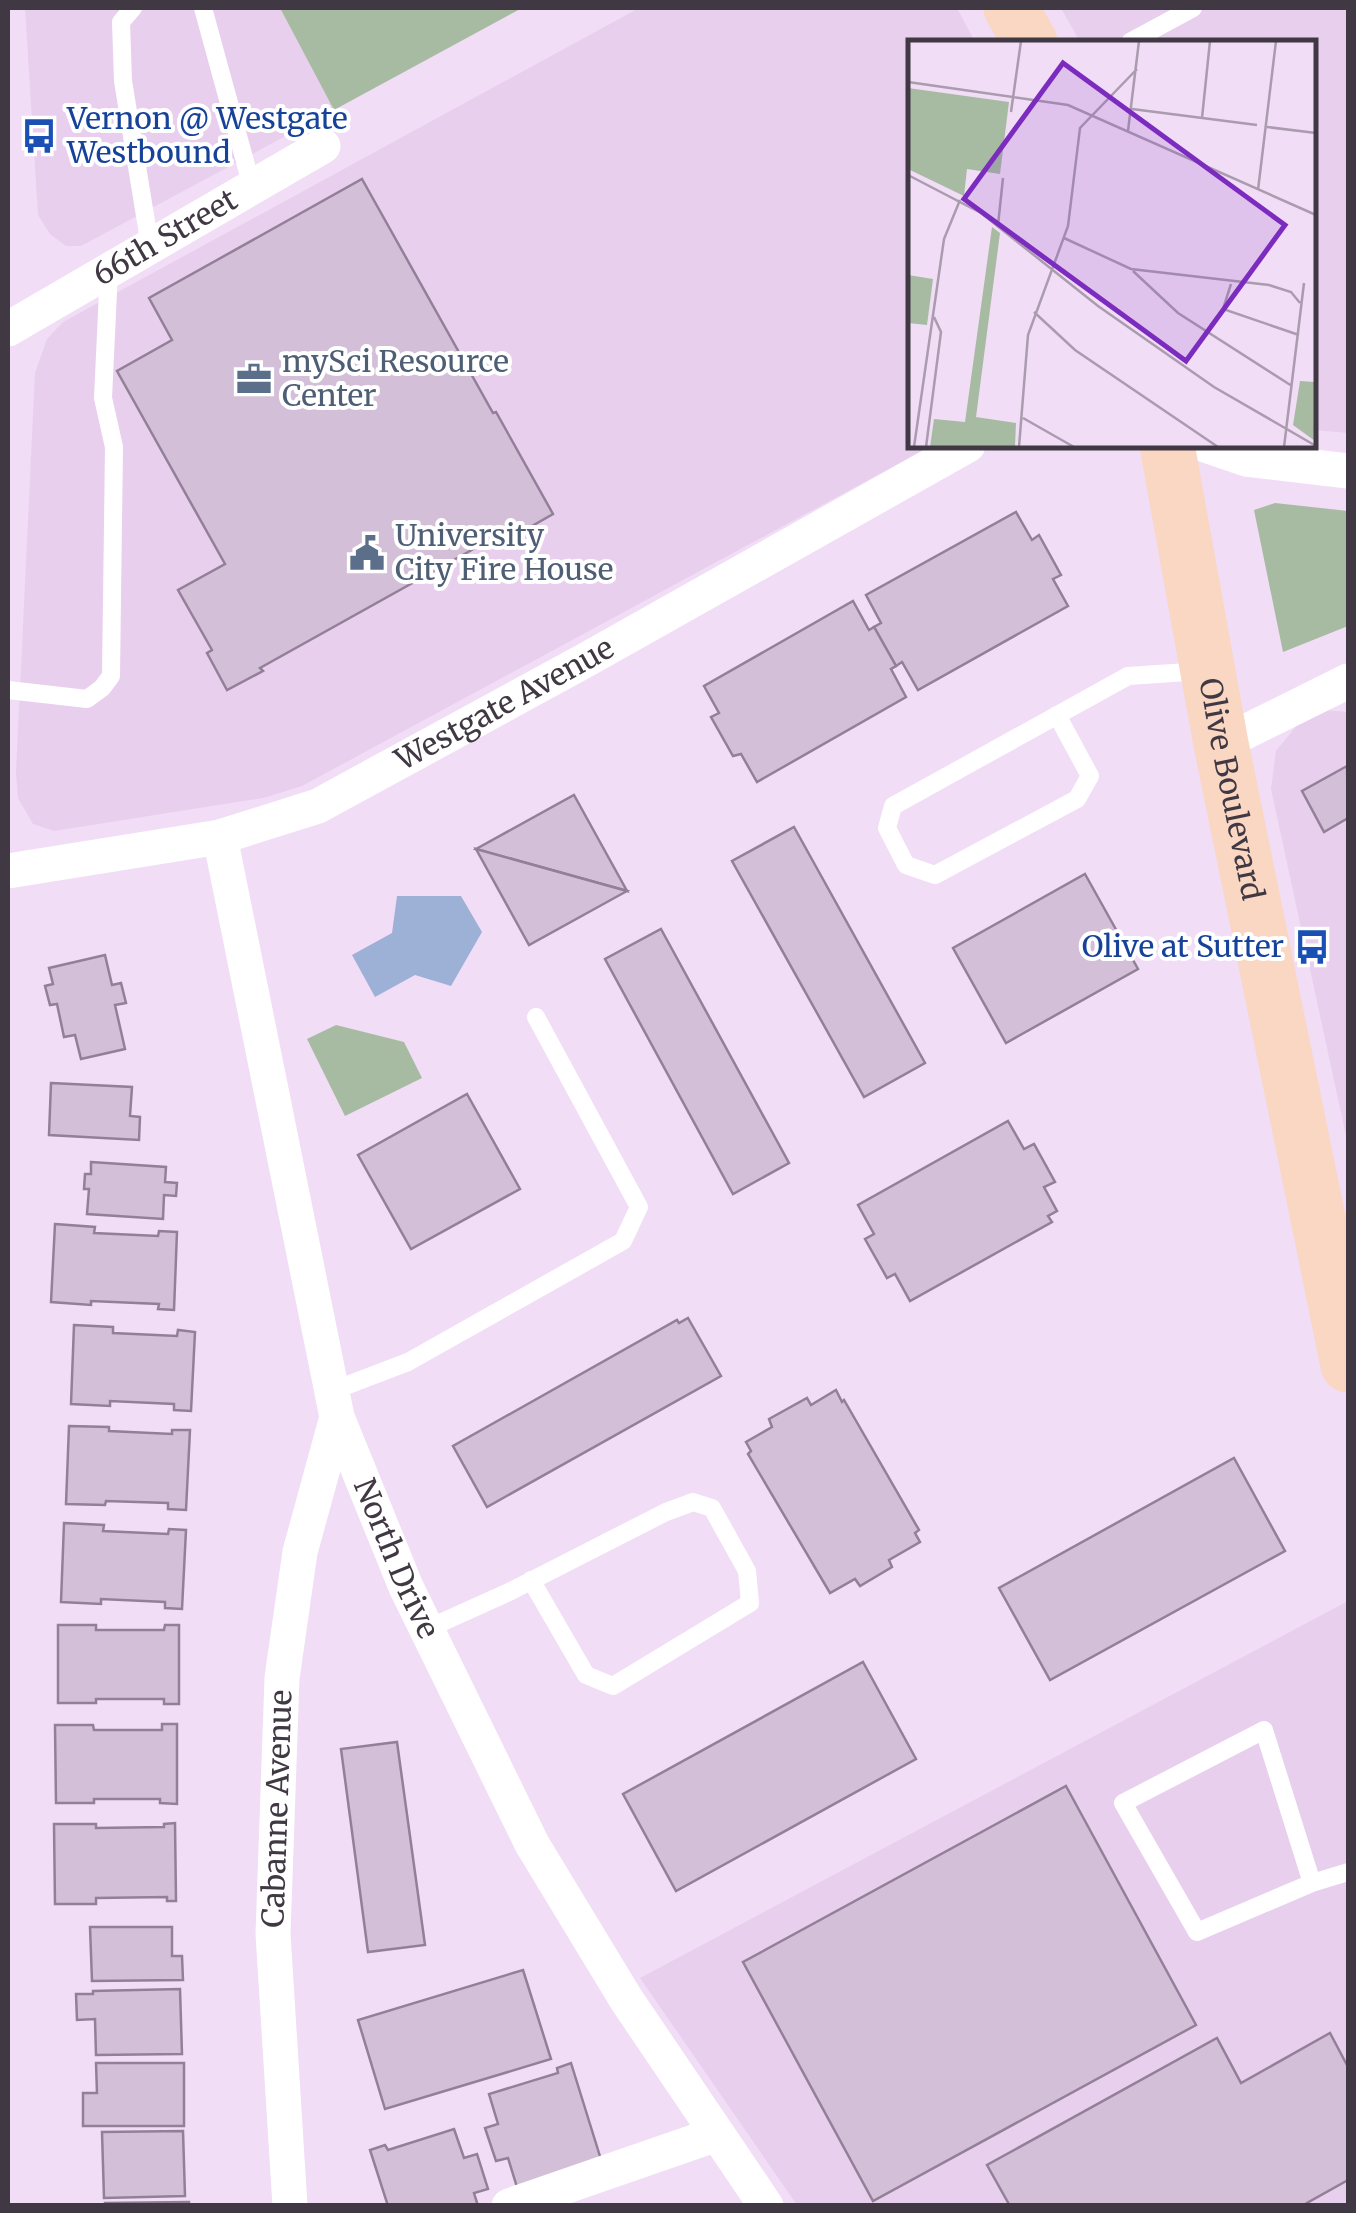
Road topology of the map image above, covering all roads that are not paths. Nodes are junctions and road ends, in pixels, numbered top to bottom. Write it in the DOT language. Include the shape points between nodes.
graph roads {
  1 [pos="132,8"];
  2 [pos="203,8"];
  3 [pos="1011,8"];
  4 [pos="1193,8"];
  5 [pos="1029,40"];
  6 [pos="1134,40"];
  7 [pos="323,146"];
  8 [pos="252,187"];
  9 [pos="150,246"];
  10 [pos="109,270"];
  11 [pos="8,329"];
  12 [pos="963,448"];
  13 [pos="1168,448"];
  14 [pos="1214,448"];
  15 [pos="1348,471"];
  16 [pos="1208,671"];
  17 [pos="1348,681"];
  18 [pos="8,690"];
  19 [pos="1057,715"];
  20 [pos="1221,744"];
  21 [pos="220,837"];
  22 [pos="8,871"];
  23 [pos="536,1017"];
  24 [pos="1348,1366"];
  25 [pos="334,1404"];
  26 [pos="531,1580"];
  27 [pos="427,1628"];
  28 [pos="1348,1872"];
  29 [pos="1312,1882"];
  30 [pos="717,2134"];
  31 [pos="290,2206"];
  32 [pos="509,2206"];
  33 [pos="766,2206"];
  1 -- 9 [label="lane" via="122,22 123,82"];
  2 -- 8 [label="lane"];
  3 -- 5 [label="main road"];
  4 -- 6 [label="lane"];
  7 -- 8 [label="street, 66th Street"];
  8 -- 9 [label="street, 66th Street"];
  9 -- 10 [label="street, 66th Street"];
  10 -- 11 [label="street, 66th Street"];
  10 -- 18 [label="lane" via="103,398 114,447 111,676 87,699"];
  12 -- 21 [label="street, Westgate Avenue" via="318,806"];
  13 -- 16 [label="main road, Olive Boulevard"];
  14 -- 15 [label="street" via="1246,459"];
  16 -- 19 [label="lane" via="1128,676"];
  16 -- 20 [label="main road, Olive Boulevard"];
  17 -- 20 [label="street"];
  19 -- 19 [label="lane" via="893,806 887,828 906,865 935,875 1077,799 1090,776"];
  20 -- 24 [label="main road, Olive Boulevard"];
  21 -- 22 [label="street, Westgate Avenue"];
  21 -- 25 [label="street, North Drive"];
  23 -- 25 [label="lane" via="638,1207 623,1242"];
  25 -- 27 [label="street, North Drive"];
  25 -- 31 [label="street, Cabanne Avenue" via="300,1552 282,1678 274,1934"];
  26 -- 26 [label="lane" via="692,1502 712,1508 747,1571 750,1603 613,1686 586,1676"];
  26 -- 27 [label="lane"];
  27 -- 30 [label="street, North Drive" via="532,1844"];
  28 -- 29 [label="lane"];
  29 -- 29 [label="lane" via="1197,1932 1123,1803 1264,1730"];
  30 -- 32 [label="street"];
  30 -- 33 [label="street, North Drive"];
}
